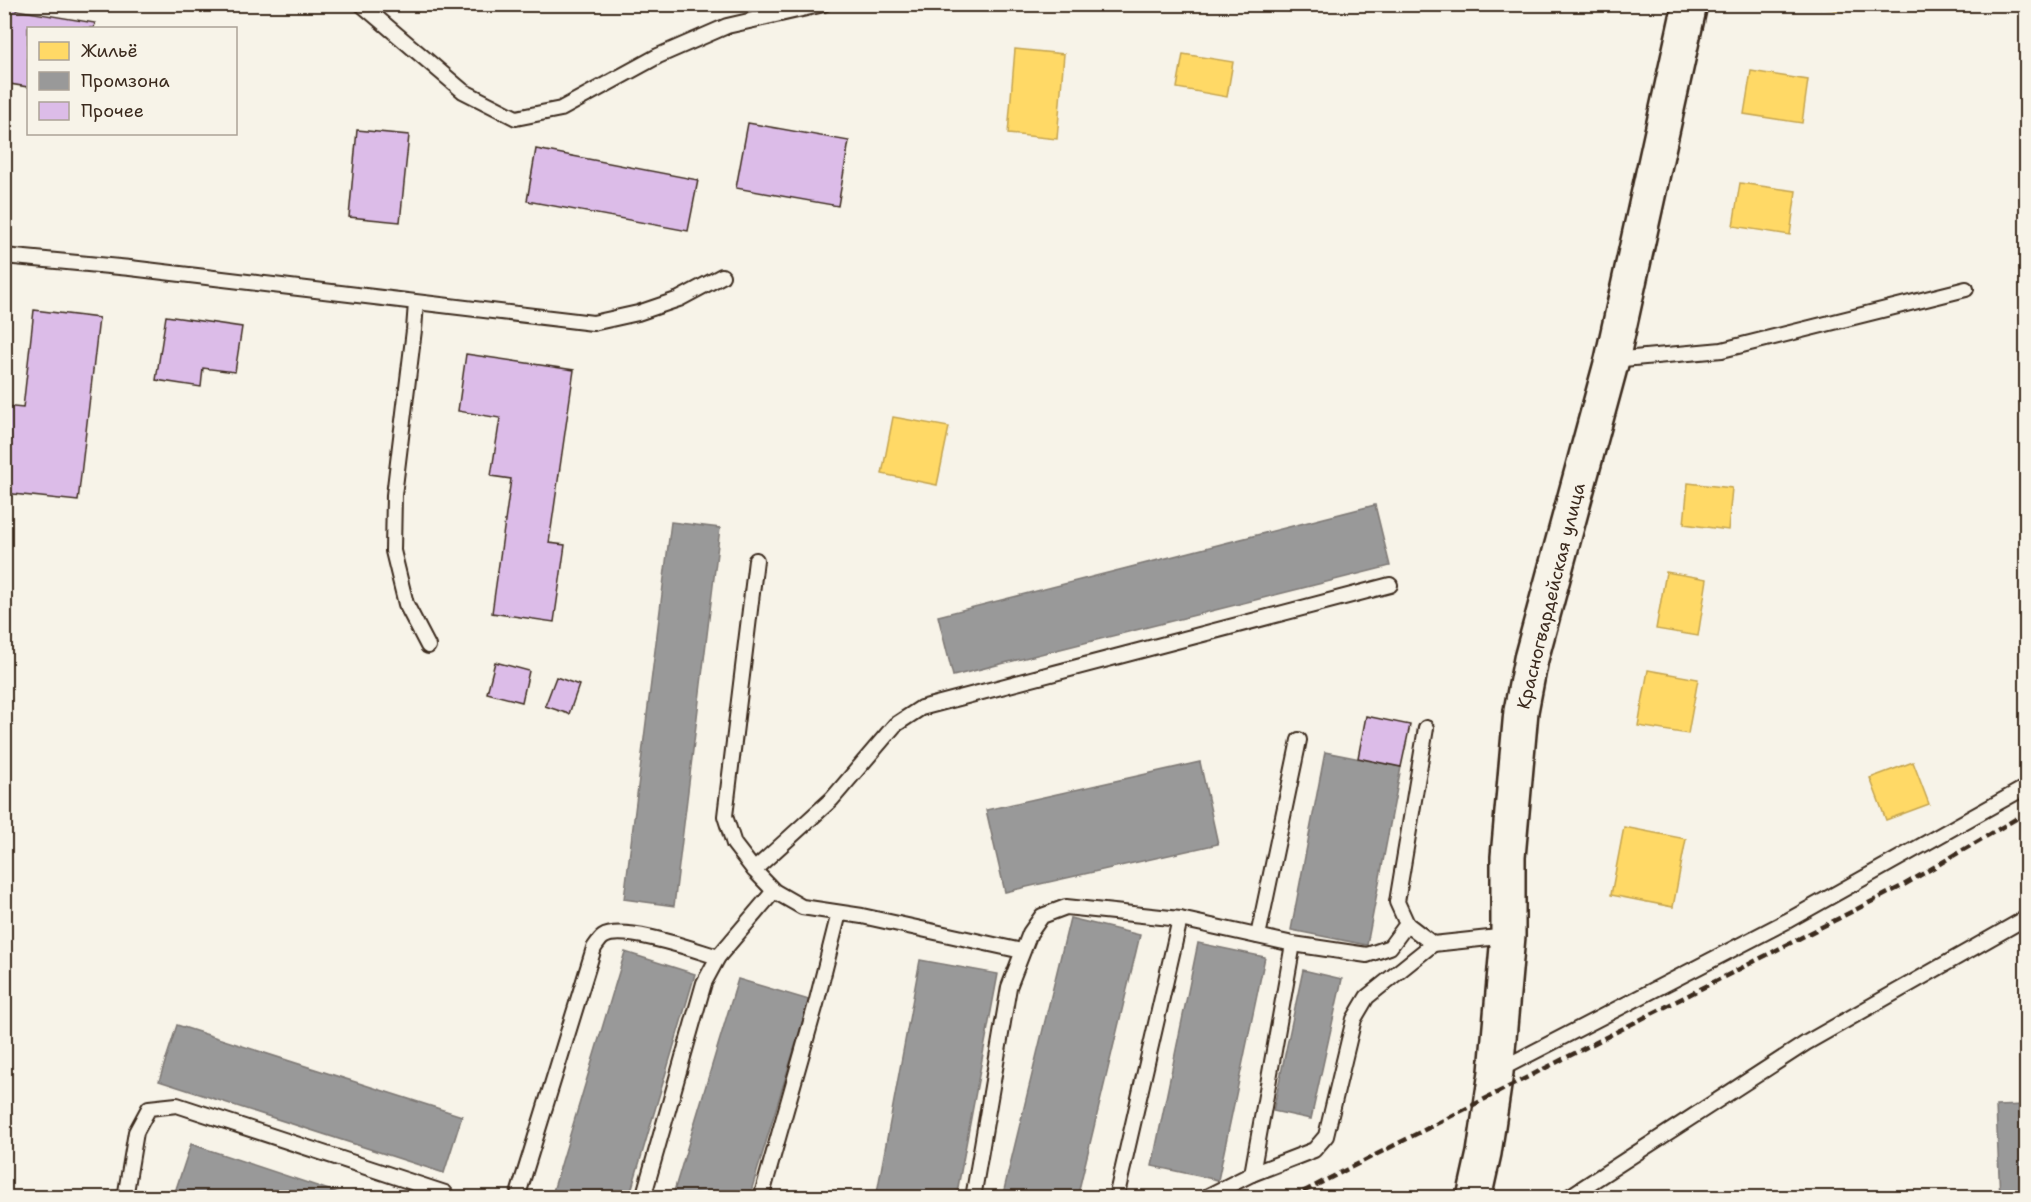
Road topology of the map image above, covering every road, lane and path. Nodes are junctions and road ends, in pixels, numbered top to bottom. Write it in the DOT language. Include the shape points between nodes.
graph roads {
  1 [pos="361,4"];
  2 [pos="824,4"];
  3 [pos="1690,4"];
  4 [pos="4,256"];
  5 [pos="722,276"];
  6 [pos="1966,289"];
  7 [pos="416,303"];
  8 [pos="1612,360"];
  9 [pos="756,560"];
  10 [pos="1390,585"];
  11 [pos="428,646"];
  12 [pos="1426,728"];
  13 [pos="1299,740"];
  14 [pos="2026,787"];
  15 [pos="753,870"];
  16 [pos="774,891"];
  17 [pos="839,913"];
  18 [pos="2026,918"];
  19 [pos="1180,919"];
  20 [pos="1407,924"];
  21 [pos="1258,936"];
  22 [pos="1508,936"];
  23 [pos="1293,944"];
  24 [pos="1433,944"];
  25 [pos="1022,951"];
  26 [pos="718,957"];
  27 [pos="1496,1072"];
  28 [pos="1252,1174"];
  29 [pos="445,1193"];
  30 [pos="125,1197"];
  31 [pos="516,1197"];
  32 [pos="644,1197"];
  33 [pos="761,1197"];
  34 [pos="973,1197"];
  35 [pos="1116,1197"];
  36 [pos="1204,1197"];
  37 [pos="1474,1197"];
  38 [pos="1567,1197"];
  1 -- 2 [label="lane" via="463,91 516,118 561,109 658,56 728,26"];
  3 -- 8 [label="main road, Красногвардейская улица"];
  4 -- 7 [label="lane"];
  5 -- 7 [label="lane" via="680,299 593,322"];
  6 -- 8 [label="lane" via="1722,350"];
  7 -- 11 [label="lane" via="394,495 393,551 406,604"];
  8 -- 22 [label="main road, Красногвардейская улица" via="1531,659 1521,711 1508,857"];
  9 -- 15 [label="lane" via="725,816 734,844"];
  10 -- 15 [label="lane" via="921,708 895,724 832,799"];
  12 -- 20 [label="lane" via="1397,902"];
  13 -- 21 [label="lane"];
  14 -- 27 [label="lane" via="1787,921"];
  15 -- 16 [label="lane"];
  16 -- 17 [label="lane" via="802,907"];
  16 -- 26 [label="lane"];
  17 -- 25 [label="lane"];
  17 -- 33 [label="lane"];
  18 -- 38 [label="lane" via="1806,1043"];
  19 -- 21 [label="lane"];
  19 -- 25 [label="lane" via="1066,907 1042,916"];
  19 -- 35 [label="lane"];
  20 -- 23 [label="lane" via="1390,947 1367,955"];
  20 -- 24 [label="lane"];
  21 -- 23 [label="lane"];
  22 -- 24 [label="lane"];
  22 -- 27 [label="main road, Красногвардейская улица"];
  23 -- 28 [label="lane"];
  24 -- 28 [label="lane" via="1367,997 1354,1019 1326,1136 1314,1150"];
  25 -- 34 [label="lane" via="1010,987"];
  26 -- 31 [label="lane" via="640,935 619,932 603,937 594,948"];
  26 -- 32 [label="lane" via="704,983"];
  27 -- 37 [label="main road, Красногвардейская улица"];
  28 -- 36 [label="lane"];
  29 -- 30 [label="lane" via="177,1105 149,1108 136,1132"];
}
